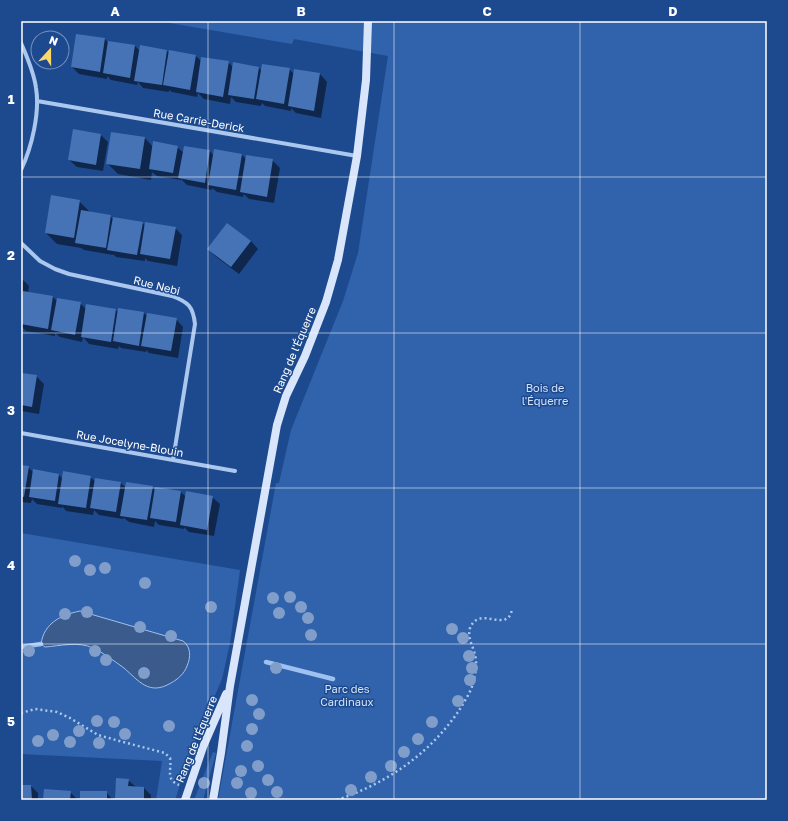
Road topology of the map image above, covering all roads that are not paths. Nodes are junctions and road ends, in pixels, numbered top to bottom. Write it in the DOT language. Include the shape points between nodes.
graph roads {
  1 [pos="368,21"];
  2 [pos="21,43"];
  3 [pos="37,101"];
  4 [pos="357,156"];
  5 [pos="21,170"];
  6 [pos="21,243"];
  7 [pos="21,433"];
  8 [pos="173,460"];
  9 [pos="235,471"];
  10 [pos="230,686"];
  11 [pos="185,800"];
  12 [pos="213,800"];
  1 -- 4 [label="street, Rang de l'Équerre" via="366,80"];
  2 -- 3 [label="street" via="32,70"];
  3 -- 4 [label="street, Rue Carrie-Derick"];
  3 -- 5 [label="street" via="32,139"];
  4 -- 10 [label="street, Rang de l'Équerre" via="338,260 326,302 286,396 277,425"];
  6 -- 8 [label="street, Rue Nebi" via="40,261 55,270 172,296 188,303 195,324"];
  7 -- 8 [label="street, Rue Jocelyne-Blouin"];
  8 -- 9 [label="street, Rue Jocelyne-Blouin"];
  10 -- 11 [label="street, Rang de l'Équerre" via="203,747"];
  10 -- 12 [label="street, Rang de l'Équerre"];
}
